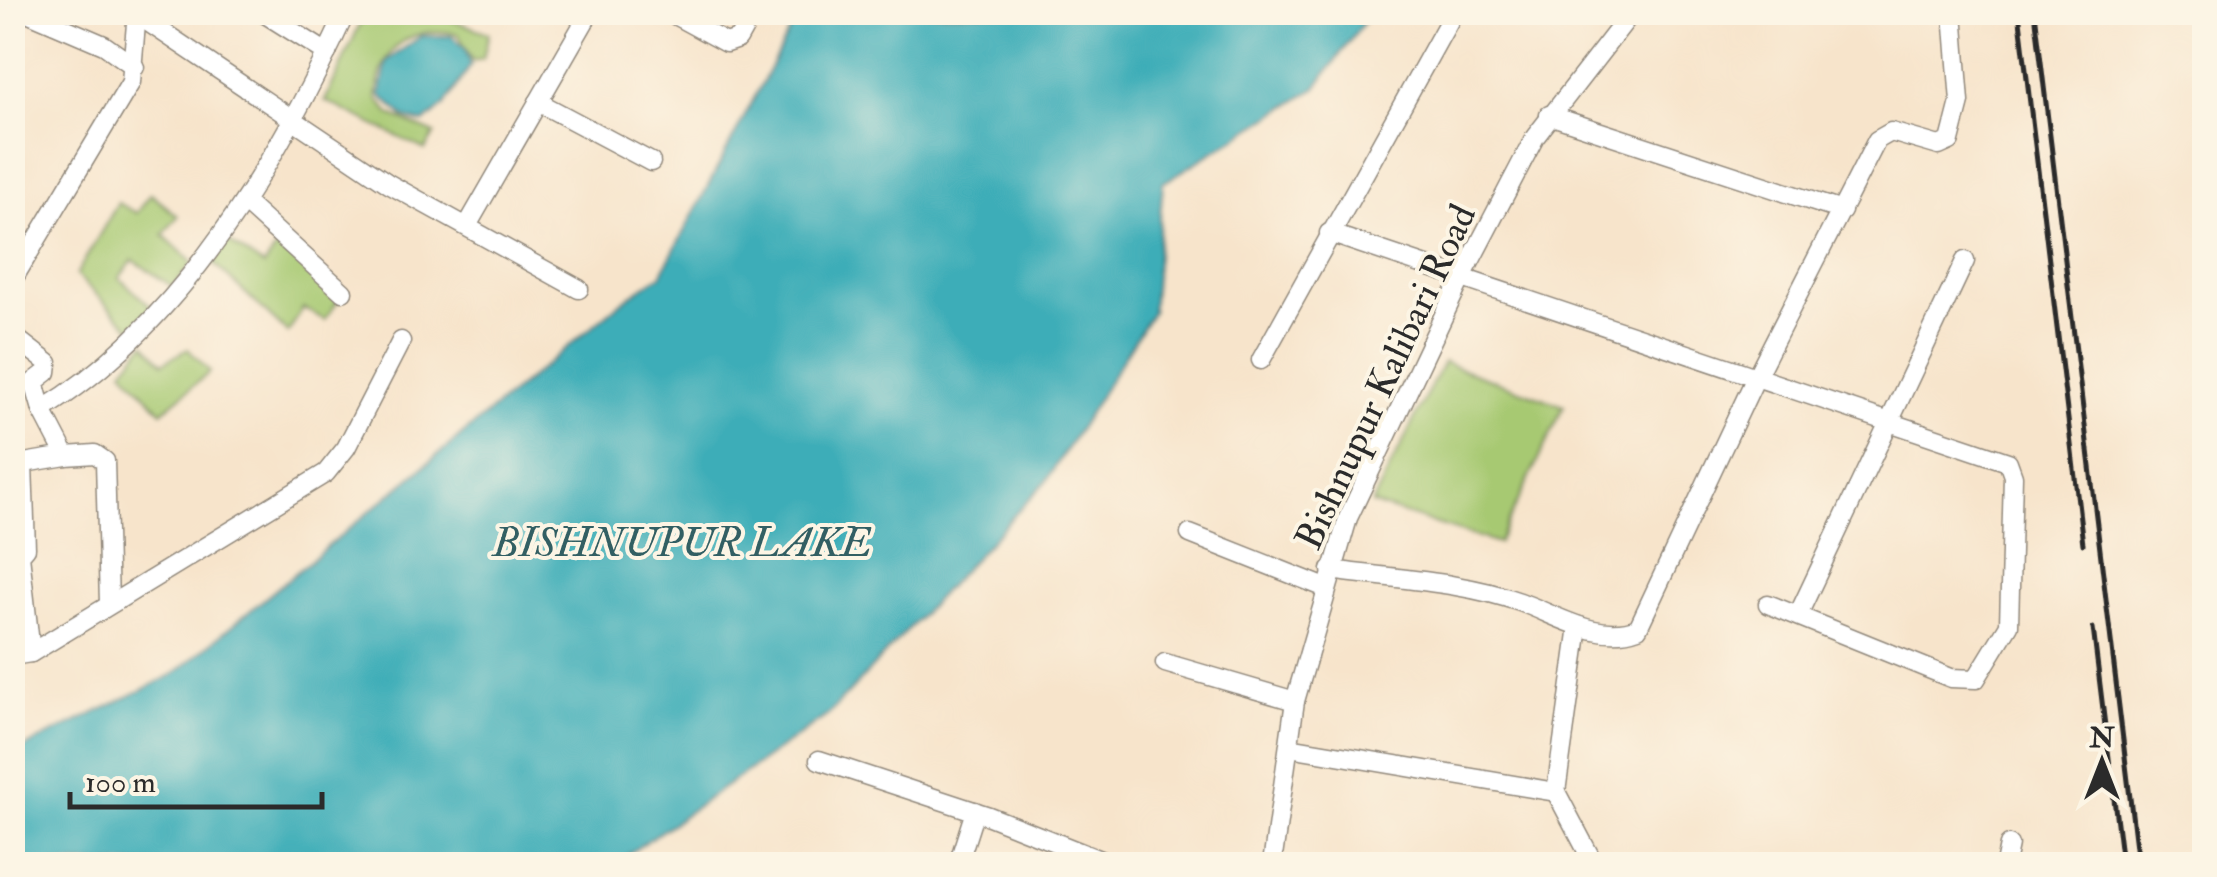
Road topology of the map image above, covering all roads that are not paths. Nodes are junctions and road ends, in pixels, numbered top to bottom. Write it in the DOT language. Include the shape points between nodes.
graph roads {
  1 [pos="27,12"];
  2 [pos="262,12"];
  3 [pos="346,12"];
  4 [pos="590,12"];
  5 [pos="669,12"];
  6 [pos="753,12"];
  7 [pos="1454,12"];
  8 [pos="1632,12"];
  9 [pos="1953,12"];
  10 [pos="137,13"];
  11 [pos="327,53"];
  12 [pos="135,67"];
  13 [pos="538,102"];
  14 [pos="1549,115"];
  15 [pos="293,116"];
  16 [pos="651,162"];
  17 [pos="244,202"];
  18 [pos="1842,210"];
  19 [pos="467,226"];
  20 [pos="1329,233"];
  21 [pos="1965,261"];
  22 [pos="1461,279"];
  23 [pos="12,281"];
  24 [pos="579,289"];
  25 [pos="343,292"];
  26 [pos="12,335"];
  27 [pos="402,341"];
  28 [pos="1261,360"];
  29 [pos="1757,375"];
  30 [pos="42,410"];
  31 [pos="1890,420"];
  32 [pos="66,456"];
  33 [pos="18,464"];
  34 [pos="1190,534"];
  35 [pos="1328,579"];
  36 [pos="109,604"];
  37 [pos="1768,604"];
  38 [pos="1798,616"];
  39 [pos="1579,626"];
  40 [pos="22,654"];
  41 [pos="1165,664"];
  42 [pos="1295,701"];
  43 [pos="1288,747"];
  44 [pos="819,760"];
  45 [pos="1556,792"];
  46 [pos="975,810"];
  47 [pos="2009,845"];
  48 [pos="958,864"];
  49 [pos="1110,864"];
  50 [pos="1272,864"];
  51 [pos="1594,864"];
  52 [pos="2005,864"];
  1 -- 12 [label="street" via="104,45"];
  2 -- 11 [label="street"];
  3 -- 11 [label="street"];
  4 -- 13 [label="street"];
  5 -- 6 [label="street" via="726,43 738,39"];
  7 -- 20 [label="street"];
  8 -- 14 [label="street, Bishnupur Kalibari Road"];
  9 -- 18 [label="street" via="1960,102 1950,141 1939,146 1883,134"];
  10 -- 12 [label="street"];
  10 -- 15 [label="street"];
  11 -- 15 [label="street"];
  12 -- 23 [label="street" via="128,90"];
  13 -- 16 [label="street"];
  13 -- 19 [label="street"];
  14 -- 18 [label="street"];
  14 -- 22 [label="street, Bishnupur Kalibari Road"];
  15 -- 17 [label="street"];
  15 -- 19 [label="street" via="389,184"];
  17 -- 25 [label="street"];
  17 -- 30 [label="street" via="198,266 88,382"];
  18 -- 29 [label="street"];
  19 -- 24 [label="street"];
  20 -- 22 [label="street"];
  20 -- 28 [label="street"];
  21 -- 31 [label="street"];
  22 -- 29 [label="street"];
  22 -- 35 [label="street, Bishnupur Kalibari Road" via="1348,518"];
  26 -- 30 [label="street" via="48,362 34,382"];
  27 -- 36 [label="street" via="326,473"];
  29 -- 31 [label="street"];
  29 -- 39 [label="street" via="1646,618 1627,632"];
  30 -- 32 [label="street"];
  31 -- 38 [label="street"];
  31 -- 38 [label="street" via="2008,462 2013,476 2006,635 1976,679 1961,680"];
  32 -- 33 [label="street"];
  32 -- 36 [label="street" via="95,454 105,461"];
  33 -- 40 [label="street" via="26,548 20,555"];
  34 -- 35 [label="street"];
  35 -- 39 [label="street" via="1488,593"];
  35 -- 42 [label="street, Bishnupur Kalibari Road"];
  36 -- 40 [label="street"];
  37 -- 38 [label="street"];
  39 -- 45 [label="street"];
  41 -- 42 [label="street"];
  42 -- 43 [label="street, Bishnupur Kalibari Road"];
  43 -- 45 [label="street"];
  43 -- 50 [label="street, Bishnupur Kalibari Road"];
  44 -- 46 [label="street"];
  45 -- 51 [label="street"];
  46 -- 48 [label="street"];
  46 -- 49 [label="street"];
  47 -- 52 [label="street"];
}
